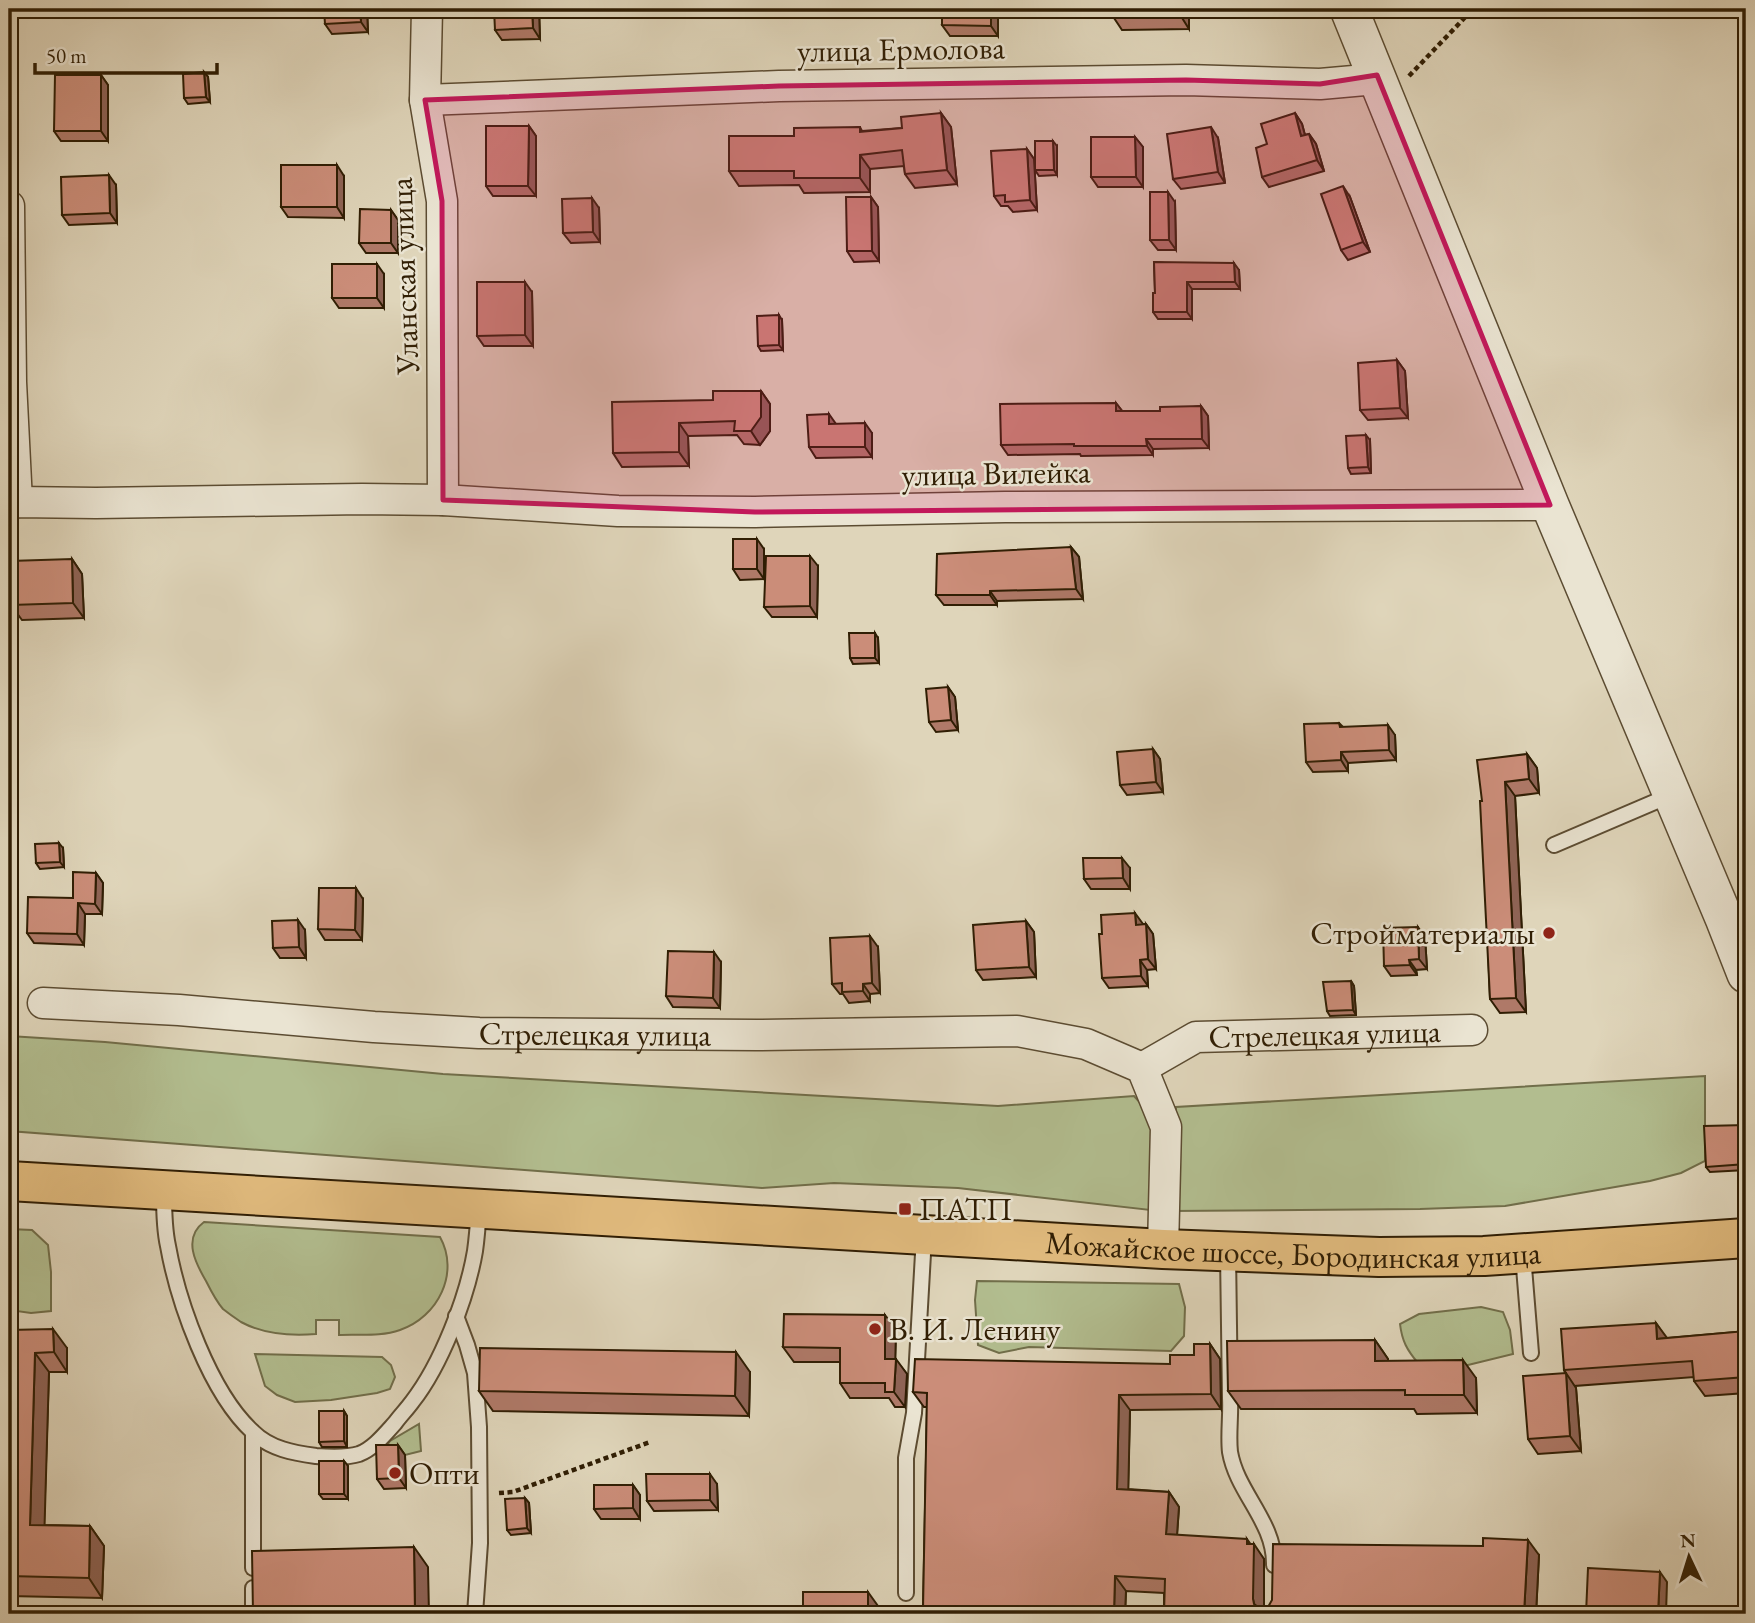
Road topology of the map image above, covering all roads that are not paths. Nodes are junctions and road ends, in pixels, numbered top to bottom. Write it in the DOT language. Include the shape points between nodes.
graph roads {
  1 [pos="426,9"];
  2 [pos="1349,9"];
  3 [pos="1382,88"];
  4 [pos="425,100"];
  5 [pos="9,206"];
  6 [pos="443,500"];
  7 [pos="13,503"];
  8 [pos="1549,505"];
  9 [pos="1672,795"];
  10 [pos="1554,845"];
  11 [pos="1746,974"];
  12 [pos="43,1003"];
  13 [pos="1472,1030"];
  14 [pos="1142,1068"];
  15 [pos="9,1181"];
  16 [pos="164,1191"];
  17 [pos="479,1208"];
  18 [pos="924,1235"];
  19 [pos="1746,1238"];
  20 [pos="1163,1249"];
  21 [pos="1228,1251"];
  22 [pos="1523,1254"];
  23 [pos="456,1316"];
  24 [pos="1531,1353"];
  25 [pos="253,1433"];
  26 [pos="1274,1573"];
  27 [pos="906,1593"];
  28 [pos="253,1614"];
  29 [pos="475,1614"];
  1 -- 4 [label="street, Уланская улица"];
  2 -- 3 [label="street"];
  3 -- 4 [label="street, улица Ермолова" via="1365,80 1321,84 1186,80 806,86"];
  3 -- 8 [label="street"];
  4 -- 6 [label="street, Уланская улица" via="442,201"];
  5 -- 7 [label="street"];
  6 -- 7 [label="street, улица Вилейка"];
  6 -- 8 [label="street, улица Вилейка" via="618,511 755,512"];
  8 -- 9 [label="street"];
  9 -- 10 [label="lane"];
  9 -- 11 [label="street"];
  12 -- 14 [label="street, Стрелецкая улица" via="479,1033 1017,1031 1086,1044"];
  13 -- 14 [label="street, Стрелецкая улица" via="1196,1037"];
  14 -- 20 [label="street" via="1166,1127"];
  15 -- 16 [label="main road, Можайское шоссе, Бородинская улица"];
  16 -- 17 [label="main road, Можайское шоссе, Бородинская улица"];
  16 -- 25 [label="lane" via="167,1243 191,1329 211,1374"];
  17 -- 18 [label="main road, Можайское шоссе, Бородинская улица"];
  17 -- 23 [label="lane" via="476,1248"];
  18 -- 20 [label="main road, Можайское шоссе, Бородинская улица"];
  18 -- 27 [label="lane" via="914,1413 906,1458"];
  19 -- 22 [label="main road, Можайское шоссе, Бородинская улица"];
  20 -- 21 [label="main road, Можайское шоссе, Бородинская улица"];
  21 -- 22 [label="main road, Можайское шоссе, Бородинская улица" via="1410,1258"];
  21 -- 26 [label="lane" via="1230,1450 1235,1473 1272,1541"];
  22 -- 24 [label="lane"];
  23 -- 25 [label="lane" via="413,1402 364,1451 348,1456 304,1454 279,1449"];
  23 -- 29 [label="lane" via="475,1373 479,1427"];
  25 -- 28 [label="lane"];
}
